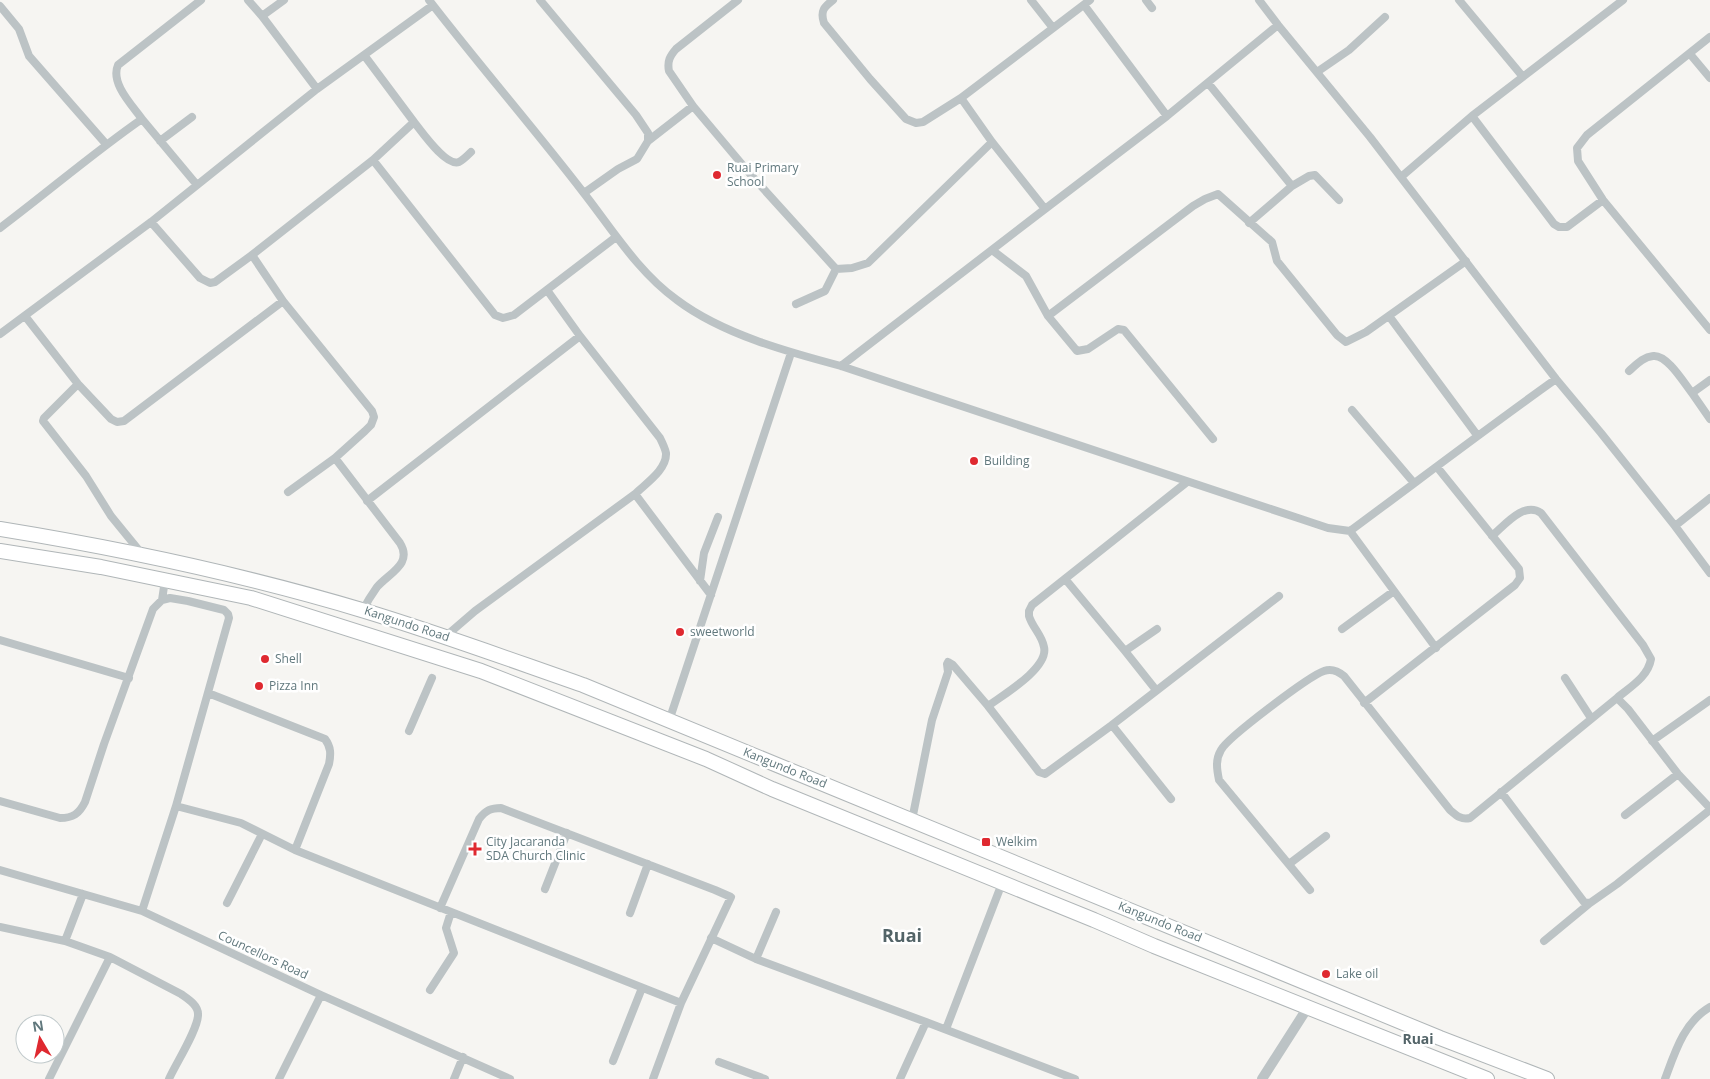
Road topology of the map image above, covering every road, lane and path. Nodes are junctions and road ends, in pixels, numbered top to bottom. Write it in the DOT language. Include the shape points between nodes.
graph roads {
  1 [pos="201,0"];
  2 [pos="248,0"];
  3 [pos="284,0"];
  4 [pos="540,0"];
  5 [pos="738,0"];
  6 [pos="833,0"];
  7 [pos="1031,0"];
  8 [pos="1146,0"];
  9 [pos="1259,0"];
  10 [pos="1459,0"];
  11 [pos="1623,0"];
  12 [pos="431,2"];
  13 [pos="1087,2"];
  14 [pos="0,6"];
  15 [pos="1152,8"];
  16 [pos="262,16"];
  17 [pos="1385,17"];
  18 [pos="1278,25"];
  19 [pos="1053,28"];
  20 [pos="1710,37"];
  21 [pos="1690,54"];
  22 [pos="364,55"];
  23 [pos="1317,72"];
  24 [pos="1523,77"];
  25 [pos="1710,78"];
  26 [pos="1208,83"];
  27 [pos="317,89"];
  28 [pos="961,98"];
  29 [pos="693,106"];
  30 [pos="1167,116"];
  31 [pos="1472,116"];
  32 [pos="192,117"];
  33 [pos="142,119"];
  34 [pos="414,122"];
  35 [pos="160,141"];
  36 [pos="648,141"];
  37 [pos="992,142"];
  38 [pos="106,144"];
  39 [pos="471,152"];
  40 [pos="373,160"];
  41 [pos="1401,177"];
  42 [pos="197,186"];
  43 [pos="1292,186"];
  44 [pos="584,193"];
  45 [pos="1339,200"];
  46 [pos="1602,200"];
  47 [pos="1044,209"];
  48 [pos="151,222"];
  49 [pos="1249,223"];
  50 [pos="0,228"];
  51 [pos="616,237"];
  52 [pos="992,250"];
  53 [pos="252,255"];
  54 [pos="1466,261"];
  55 [pos="836,269"];
  56 [pos="546,290"];
  57 [pos="283,301"];
  58 [pos="796,304"];
  59 [pos="25,316"];
  60 [pos="1048,316"];
  61 [pos="1390,316"];
  62 [pos="1710,330"];
  63 [pos="0,334"];
  64 [pos="580,336"];
  65 [pos="791,352"];
  66 [pos="841,366"];
  67 [pos="1629,371"];
  68 [pos="1556,378"];
  69 [pos="1710,380"];
  70 [pos="78,384"];
  71 [pos="1692,393"];
  72 [pos="1352,410"];
  73 [pos="1710,419"];
  74 [pos="1477,435"];
  75 [pos="1213,439"];
  76 [pos="335,458"];
  77 [pos="1437,467"];
  78 [pos="1187,482"];
  79 [pos="1414,483"];
  80 [pos="288,492"];
  81 [pos="635,494"];
  82 [pos="1710,498"];
  83 [pos="367,501"];
  84 [pos="718,518"];
  85 [pos="1675,526"];
  86 [pos="0,529"];
  87 [pos="1350,531"];
  88 [pos="1492,536"];
  89 [pos="100,547"];
  90 [pos="0,551"];
  91 [pos="143,555"];
  92 [pos="101,567"];
  93 [pos="207,569"];
  94 [pos="1710,573"];
  95 [pos="165,580"];
  96 [pos="255,580"];
  97 [pos="1066,580"];
  98 [pos="700,581"];
  99 [pos="202,588"];
  100 [pos="1394,591"];
  101 [pos="711,595"];
  102 [pos="1279,596"];
  103 [pos="251,598"];
  104 [pos="162,600"];
  105 [pos="363,610"];
  106 [pos="1158,629"];
  107 [pos="1342,629"];
  108 [pos="446,636"];
  109 [pos="0,640"];
  110 [pos="1436,648"];
  111 [pos="1125,651"];
  112 [pos="129,678"];
  113 [pos="432,678"];
  114 [pos="1564,678"];
  115 [pos="1156,690"];
  116 [pos="208,693"];
  117 [pos="1617,698"];
  118 [pos="1710,700"];
  119 [pos="1364,703"];
  120 [pos="988,706"];
  121 [pos="1591,718"];
  122 [pos="669,721"];
  123 [pos="1112,725"];
  124 [pos="409,731"];
  125 [pos="1652,741"];
  126 [pos="1678,774"];
  127 [pos="1501,792"];
  128 [pos="1171,799"];
  129 [pos="0,801"];
  130 [pos="176,806"];
  131 [pos="1710,809"];
  132 [pos="1625,815"];
  133 [pos="912,820"];
  134 [pos="567,833"];
  135 [pos="262,834"];
  136 [pos="1326,836"];
  137 [pos="295,850"];
  138 [pos="648,864"];
  139 [pos="1289,864"];
  140 [pos="0,870"];
  141 [pos="545,889"];
  142 [pos="1310,890"];
  143 [pos="999,891"];
  144 [pos="83,894"];
  145 [pos="228,903"];
  146 [pos="1590,903"];
  147 [pos="440,908"];
  148 [pos="142,911"];
  149 [pos="451,912"];
  150 [pos="630,912"];
  151 [pos="776,912"];
  152 [pos="1,930"];
  153 [pos="711,938"];
  154 [pos="65,941"];
  155 [pos="1544,941"];
  156 [pos="110,957"];
  157 [pos="756,959"];
  158 [pos="642,988"];
  159 [pos="430,990"];
  160 [pos="321,995"];
  161 [pos="681,1003"];
  162 [pos="1308,1007"];
  163 [pos="1710,1007"];
  164 [pos="926,1022"];
  165 [pos="946,1029"];
  166 [pos="463,1057"];
  167 [pos="613,1060"];
  168 [pos="719,1062"];
  169 [pos="49,1079"];
  170 [pos="168,1079"];
  171 [pos="279,1079"];
  172 [pos="454,1079"];
  173 [pos="510,1079"];
  174 [pos="653,1079"];
  175 [pos="765,1079"];
  176 [pos="900,1079"];
  177 [pos="1076,1079"];
  178 [pos="1262,1079"];
  179 [pos="1487,1079"];
  180 [pos="1548,1079"];
  181 [pos="1665,1079"];
  1 -- 33 [label="street" via="116,69 118,82"];
  2 -- 16 [label="street"];
  3 -- 16 [label="street"];
  4 -- 36 [label="street" via="636,115 648,134"];
  5 -- 29 [label="street" via="676,49 670,58 669,71"];
  6 -- 28 [label="street" via="824,7 824,23 910,122 922,122"];
  7 -- 19 [label="street"];
  8 -- 15 [label="street"];
  9 -- 18 [label="street"];
  10 -- 24 [label="street"];
  11 -- 24 [label="street"];
  12 -- 22 [label="street"];
  12 -- 44 [label="street"];
  13 -- 19 [label="street"];
  13 -- 30 [label="street"];
  14 -- 38 [label="street" via="19,29 29,56"];
  16 -- 27 [label="street"];
  17 -- 23 [label="street" via="1349,50"];
  18 -- 23 [label="street"];
  18 -- 26 [label="street"];
  19 -- 28 [label="street"];
  20 -- 21 [label="street"];
  21 -- 25 [label="street"];
  21 -- 46 [label="street" via="1587,135 1577,148 1578,161"];
  22 -- 27 [label="street"];
  22 -- 34 [label="street"];
  23 -- 41 [label="street"];
  24 -- 31 [label="street"];
  26 -- 30 [label="street"];
  26 -- 43 [label="street"];
  27 -- 42 [label="street"];
  28 -- 37 [label="street"];
  29 -- 36 [label="street"];
  29 -- 55 [label="street"];
  30 -- 47 [label="street"];
  31 -- 41 [label="street"];
  31 -- 46 [label="street" via="1554,224 1567,227"];
  32 -- 35 [label="street"];
  33 -- 35 [label="street"];
  33 -- 38 [label="street"];
  34 -- 39 [label="street" via="439,152 453,163 460,162"];
  34 -- 40 [label="street"];
  35 -- 42 [label="street"];
  36 -- 44 [label="street" via="637,159"];
  37 -- 47 [label="street"];
  37 -- 55 [label="street" via="868,263"];
  38 -- 50 [label="street"];
  40 -- 53 [label="street"];
  40 -- 56 [label="street" via="495,315 503,318 514,315"];
  41 -- 54 [label="street"];
  42 -- 48 [label="street"];
  43 -- 45 [label="street" via="1314,175"];
  43 -- 49 [label="street"];
  44 -- 51 [label="street"];
  46 -- 62 [label="street"];
  47 -- 52 [label="street"];
  48 -- 53 [label="street" via="204,281 214,282"];
  48 -- 59 [label="street"];
  49 -- 60 [label="street" via="1218,194 1205,199"];
  49 -- 61 [label="street" via="1272,242 1277,261 1346,342"];
  51 -- 56 [label="street"];
  51 -- 65 [label="street" via="676,300 724,327"];
  52 -- 60 [label="street" via="1026,276"];
  52 -- 66 [label="street"];
  53 -- 57 [label="street"];
  54 -- 61 [label="street"];
  54 -- 68 [label="street"];
  55 -- 58 [label="street" via="825,291"];
  56 -- 64 [label="street"];
  57 -- 70 [label="street" via="124,421 111,419"];
  57 -- 76 [label="street" via="372,411 371,425"];
  59 -- 63 [label="street"];
  59 -- 70 [label="street"];
  60 -- 75 [label="street" via="1077,351 1088,349 1118,329 1124,330"];
  61 -- 74 [label="street"];
  64 -- 81 [label="street" via="664,445 664,462"];
  64 -- 83 [label="street"];
  65 -- 66 [label="street"];
  65 -- 101 [label="street"];
  66 -- 78 [label="street"];
  67 -- 71 [label="street" via="1643,359 1657,356 1665,359"];
  68 -- 74 [label="street"];
  68 -- 85 [label="street"];
  69 -- 71 [label="street"];
  70 -- 91 [label="street" via="43,421"];
  71 -- 73 [label="street"];
  72 -- 79 [label="street"];
  74 -- 77 [label="street"];
  76 -- 80 [label="street"];
  76 -- 83 [label="street"];
  77 -- 79 [label="street"];
  77 -- 88 [label="street"];
  78 -- 87 [label="street" via="1328,528"];
  78 -- 97 [label="street"];
  79 -- 87 [label="street"];
  81 -- 98 [label="street"];
  81 -- 108 [label="street" via="475,611"];
  82 -- 85 [label="street"];
  83 -- 105 [label="street" via="400,543 405,555 403,562 378,586"];
  84 -- 98 [label="street" via="704,553"];
  85 -- 94 [label="street"];
  86 -- 89 [label="highway, Kangundo Road"];
  87 -- 100 [label="street"];
  88 -- 110 [label="street" via="1519,569 1518,582"];
  88 -- 117 [label="street" via="1527,509 1541,513 1643,645 1651,659 1649,668"];
  89 -- 91 [label="highway, Kangundo Road"];
  89 -- 92 [label="highway"];
  90 -- 92 [label="highway, Kangundo Road"];
  91 -- 93 [label="highway, Kangundo Road"];
  92 -- 95 [label="highway, Kangundo Road"];
  93 -- 96 [label="highway, Kangundo Road"];
  93 -- 99 [label="highway"];
  95 -- 99 [label="highway, Kangundo Road"];
  95 -- 104 [label="street"];
  96 -- 103 [label="highway"];
  96 -- 105 [label="highway, Kangundo Road"];
  97 -- 111 [label="street"];
  97 -- 120 [label="street" via="1032,605 1029,611 1044,646 1042,660 1016,686"];
  98 -- 101 [label="street"];
  99 -- 103 [label="highway, Kangundo Road"];
  100 -- 107 [label="street"];
  100 -- 110 [label="street"];
  101 -- 122 [label="street"];
  102 -- 115 [label="street"];
  103 -- 162 [label="highway, Kangundo Road" via="481,671 706,759 772,789"];
  104 -- 112 [label="street" via="153,609"];
  104 -- 116 [label="street" via="188,600 228,614 229,623"];
  105 -- 108 [label="highway, Kangundo Road"];
  106 -- 111 [label="street"];
  108 -- 122 [label="highway, Kangundo Road"];
  109 -- 112 [label="street"];
  110 -- 119 [label="street"];
  111 -- 115 [label="street"];
  112 -- 129 [label="street" via="85,802 76,815 60,818"];
  113 -- 124 [label="street"];
  114 -- 121 [label="street"];
  115 -- 123 [label="street"];
  116 -- 130 [label="street"];
  116 -- 137 [label="street" via="325,739 329,745 328,764"];
  117 -- 121 [label="street"];
  117 -- 125 [label="street"];
  118 -- 125 [label="street"];
  119 -- 127 [label="street" via="1459,818 1470,818"];
  119 -- 139 [label="street" via="1339,672 1333,669 1324,671 1269,708 1218,755 1216,768 1219,780"];
  120 -- 123 [label="street" via="1043,774"];
  120 -- 133 [label="street" via="948,662 948,672 932,720"];
  121 -- 127 [label="street"];
  122 -- 133 [label="highway, Kangundo Road"];
  123 -- 128 [label="street"];
  125 -- 126 [label="street"];
  126 -- 131 [label="street"];
  126 -- 132 [label="street"];
  127 -- 146 [label="street" via="1584,902"];
  130 -- 135 [label="street" via="241,823"];
  130 -- 148 [label="street"];
  131 -- 146 [label="street"];
  133 -- 180 [label="highway, Kangundo Road" via="1440,1038"];
  134 -- 138 [label="street"];
  134 -- 141 [label="street"];
  134 -- 147 [label="street" via="502,808 484,812"];
  135 -- 137 [label="street"];
  135 -- 145 [label="street"];
  136 -- 139 [label="street"];
  137 -- 147 [label="street"];
  138 -- 150 [label="street"];
  138 -- 153 [label="street" via="731,897"];
  139 -- 142 [label="street"];
  140 -- 144 [label="street, Councellors Road"];
  143 -- 165 [label="street"];
  144 -- 148 [label="street, Councellors Road"];
  144 -- 154 [label="street"];
  146 -- 155 [label="street"];
  147 -- 149 [label="street"];
  148 -- 160 [label="street, Councellors Road"];
  149 -- 158 [label="street"];
  149 -- 159 [label="street" via="446,928 454,953"];
  151 -- 157 [label="street"];
  152 -- 154 [label="street"];
  153 -- 157 [label="street"];
  153 -- 161 [label="street"];
  154 -- 156 [label="street"];
  156 -- 169 [label="street"];
  156 -- 170 [label="street" via="181,994 197,1008 196,1026"];
  157 -- 164 [label="street"];
  158 -- 161 [label="street"];
  158 -- 167 [label="street"];
  160 -- 166 [label="street, Councellors Road"];
  160 -- 171 [label="street"];
  161 -- 174 [label="street"];
  162 -- 178 [label="street"];
  162 -- 179 [label="highway, Kangundo Road"];
  163 -- 181 [label="street" via="1684,1034"];
  164 -- 165 [label="street"];
  164 -- 176 [label="street"];
  165 -- 177 [label="street"];
  166 -- 172 [label="street"];
  166 -- 173 [label="street, Councellors Road"];
  168 -- 175 [label="street"];
}
